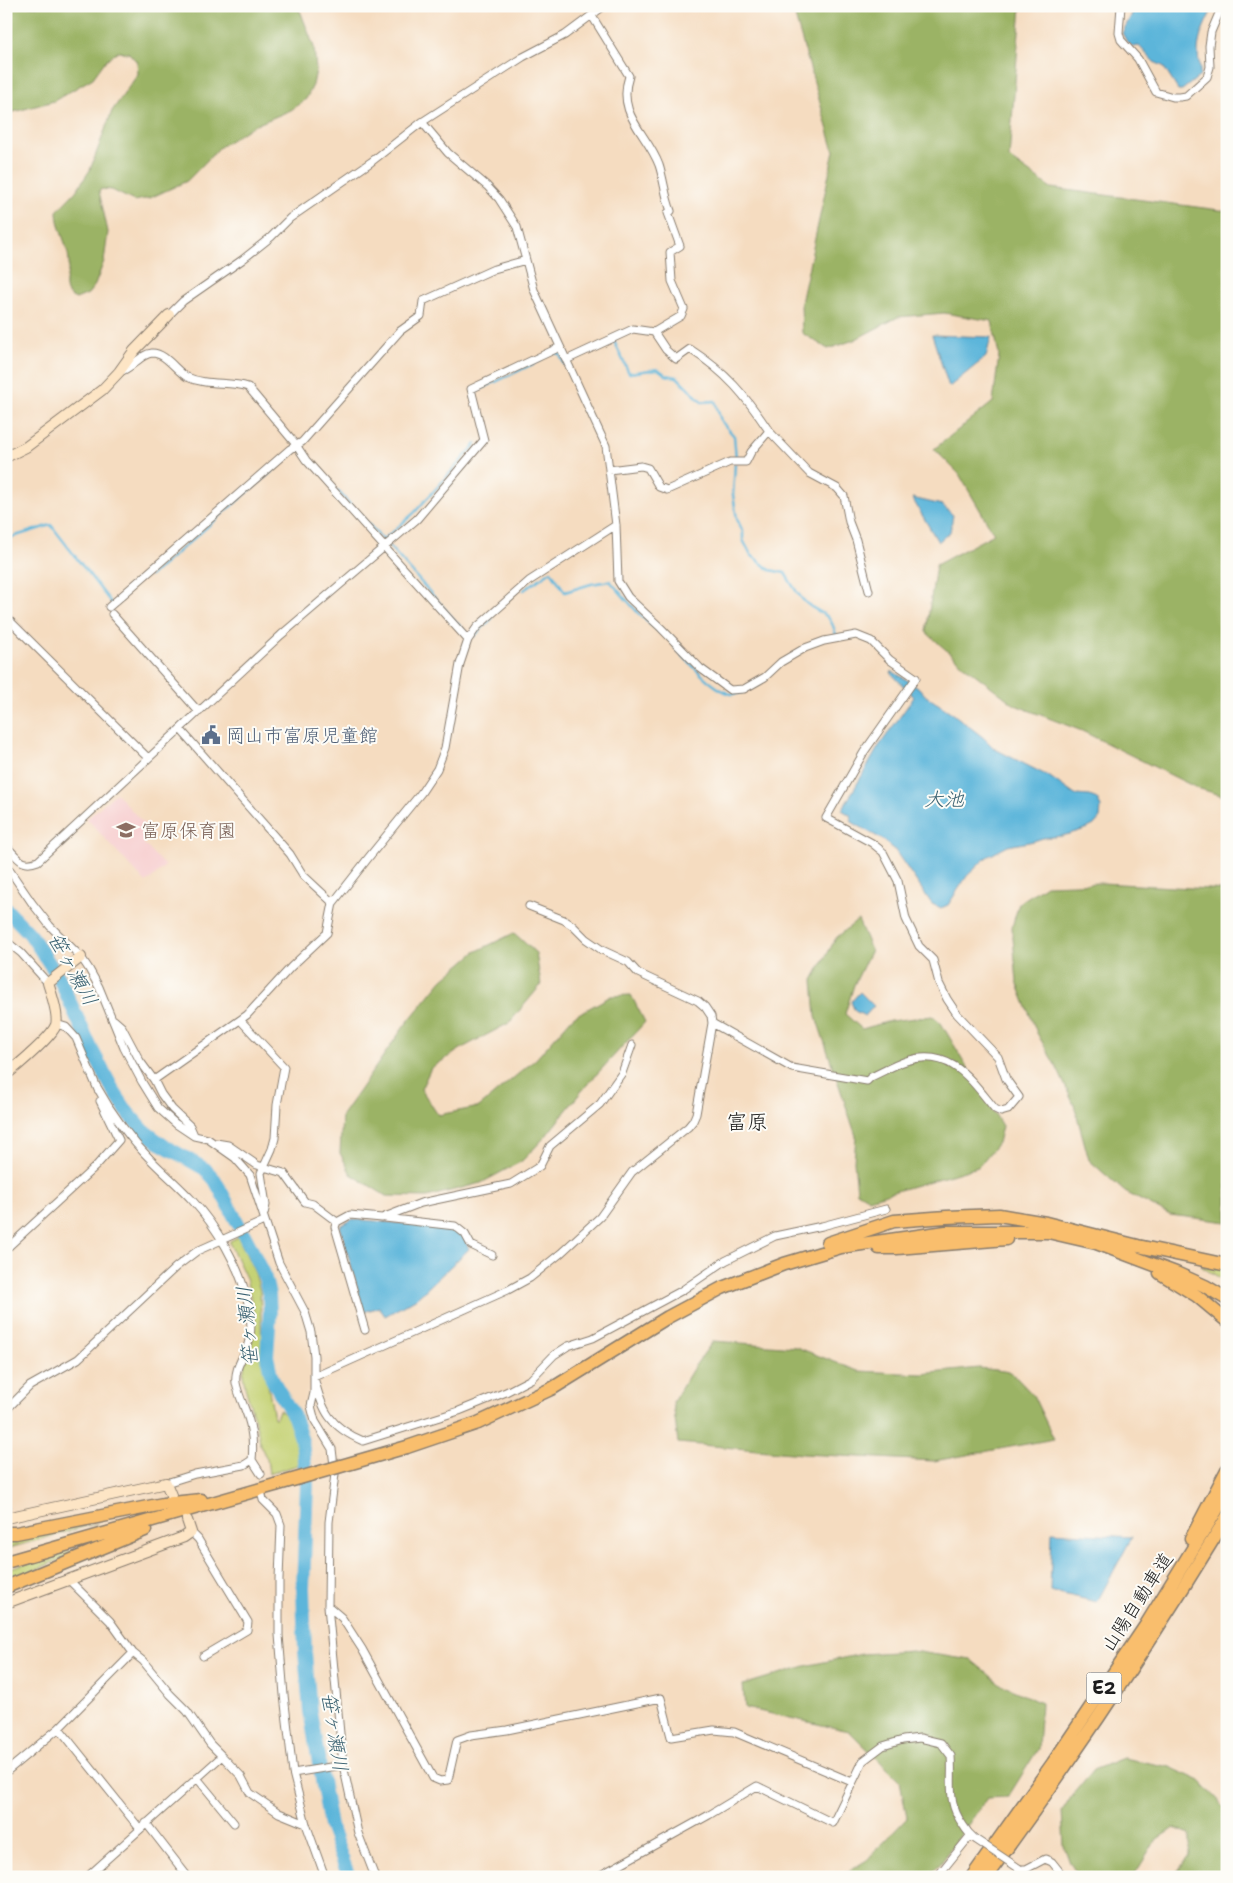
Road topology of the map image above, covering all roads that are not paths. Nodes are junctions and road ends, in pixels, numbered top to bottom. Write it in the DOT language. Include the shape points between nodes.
graph roads {
  1 [pos="589,6"];
  2 [pos="604,6"];
  3 [pos="1120,6"];
  4 [pos="1222,6"];
  5 [pos="593,15"];
  6 [pos="422,122"];
  7 [pos="526,260"];
  8 [pos="169,316"];
  9 [pos="654,332"];
  10 [pos="560,347"];
  11 [pos="566,360"];
  12 [pos="119,372"];
  13 [pos="769,431"];
  14 [pos="296,446"];
  15 [pos="6,457"];
  16 [pos="609,470"];
  17 [pos="616,525"];
  18 [pos="384,547"];
  19 [pos="869,591"];
  20 [pos="6,617"];
  21 [pos="468,640"];
  22 [pos="199,712"];
  23 [pos="181,730"];
  24 [pos="148,758"];
  25 [pos="6,846"];
  26 [pos="6,865"];
  27 [pos="333,904"];
  28 [pos="529,906"];
  29 [pos="6,940"];
  30 [pos="81,957"];
  31 [pos="48,983"];
  32 [pos="112,1018"];
  33 [pos="241,1020"];
  34 [pos="56,1024"];
  35 [pos="712,1024"];
  36 [pos="632,1045"];
  37 [pos="6,1076"];
  38 [pos="154,1080"];
  39 [pos="98,1087"];
  40 [pos="194,1136"];
  41 [pos="213,1142"];
  42 [pos="264,1167"];
  43 [pos="886,1208"];
  44 [pos="264,1218"];
  45 [pos="382,1218"];
  46 [pos="337,1222"];
  47 [pos="1047,1228"];
  48 [pos="222,1239"];
  49 [pos="840,1243"];
  50 [pos="1138,1246"];
  51 [pos="6,1249"];
  52 [pos="492,1255"];
  53 [pos="1129,1255"];
  54 [pos="1227,1265"];
  55 [pos="1227,1291"];
  56 [pos="1227,1299"];
  57 [pos="1227,1321"];
  58 [pos="365,1330"];
  59 [pos="314,1377"];
  60 [pos="6,1410"];
  61 [pos="252,1460"];
  62 [pos="1227,1470"];
  63 [pos="261,1474"];
  64 [pos="274,1482"];
  65 [pos="166,1483"];
  66 [pos="1227,1494"];
  67 [pos="171,1495"];
  68 [pos="262,1495"];
  69 [pos="201,1500"];
  70 [pos="215,1503"];
  71 [pos="1227,1517"];
  72 [pos="6,1518"];
  73 [pos="187,1520"];
  74 [pos="191,1532"];
  75 [pos="6,1533"];
  76 [pos="6,1554"];
  77 [pos="6,1562"];
  78 [pos="69,1580"];
  79 [pos="6,1587"];
  80 [pos="6,1603"];
  81 [pos="328,1606"];
  82 [pos="1146,1625"];
  83 [pos="133,1653"];
  84 [pos="203,1656"];
  85 [pos="59,1728"];
  86 [pos="222,1756"];
  87 [pos="343,1765"];
  88 [pos="6,1772"];
  89 [pos="293,1773"];
  90 [pos="197,1778"];
  91 [pos="852,1782"];
  92 [pos="146,1823"];
  93 [pos="234,1823"];
  94 [pos="306,1824"];
  95 [pos="140,1829"];
  96 [pos="973,1838"];
  97 [pos="87,1877"];
  98 [pos="188,1877"];
  99 [pos="326,1877"];
  100 [pos="375,1877"];
  101 [pos="596,1877"];
  102 [pos="937,1877"];
  103 [pos="972,1877"];
  104 [pos="986,1877"];
  105 [pos="1064,1877"];
  1 -- 5 [label="street"];
  2 -- 5 [label="street"];
  3 -- 4 [label="street" via="1120,40 1138,59 1156,92 1173,97 1186,96 1209,73 1211,32"];
  5 -- 6 [label="street"];
  5 -- 9 [label="street" via="630,76 625,88 626,103 633,122 659,166 671,211 668,213 680,246 670,252 672,281 684,309 681,316"];
  6 -- 7 [label="street" via="448,153 499,199 517,226"];
  6 -- 8 [label="street" via="296,214 242,260 183,301"];
  7 -- 10 [label="street" via="534,290"];
  7 -- 14 [label="street" via="494,269 423,300 421,316 400,331"];
  8 -- 12 [label="street" via="134,351"];
  9 -- 11 [label="street" via="633,329"];
  9 -- 13 [label="street" via="676,359 690,350 734,383"];
  10 -- 11 [label="street"];
  10 -- 18 [label="street" via="471,389 484,440 417,519"];
  11 -- 16 [label="street" via="606,446"];
  12 -- 14 [label="street" via="128,370 144,355 151,353 159,354 196,381 248,387"];
  12 -- 15 [label="street" via="102,390 57,424"];
  13 -- 16 [label="street" via="746,462 730,462 667,490 659,487 648,468"];
  13 -- 19 [label="street" via="809,473 837,488 844,496"];
  14 -- 18 [label="street"];
  14 -- 22 [label="street" via="111,607"];
  16 -- 17 [label="street"];
  17 -- 21 [label="street" via="528,580 477,627"];
  17 -- 35 [label="street" via="618,581 621,587 700,668 730,690 744,689 805,648 856,636 871,641 890,660 916,678 864,752 826,818 883,852 898,881 906,919 919,946 933,960 947,999 998,1057 1006,1079 1019,1097 1008,1110 1001,1112 965,1073 946,1060 926,1058 907,1061 867,1081 792,1068"];
  18 -- 21 [label="street"];
  18 -- 22 [label="street" via="281,635"];
  20 -- 24 [label="street"];
  21 -- 27 [label="street" via="437,769"];
  22 -- 23 [label="street"];
  23 -- 24 [label="street"];
  23 -- 27 [label="street" via="290,854 303,875"];
  24 -- 25 [label="street" via="38,861 24,864"];
  26 -- 30 [label="street" via="50,926"];
  27 -- 33 [label="street" via="327,933"];
  28 -- 35 [label="street" via="564,920 602,950 628,962 638,973 698,1001 711,1016"];
  29 -- 31 [label="street"];
  30 -- 31 [label="street"];
  30 -- 32 [label="street"];
  31 -- 34 [label="street"];
  32 -- 38 [label="street" via="122,1027"];
  32 -- 40 [label="street" via="124,1048 158,1108"];
  33 -- 38 [label="street"];
  33 -- 42 [label="street" via="284,1067 275,1138"];
  34 -- 37 [label="street" via="50,1034"];
  34 -- 39 [label="street" via="66,1027 76,1038"];
  35 -- 59 [label="street" via="694,1121 632,1172 600,1217 561,1253 530,1278 508,1290"];
  36 -- 45 [label="street" via="622,1073 611,1090 600,1104 550,1146 540,1166 511,1184 421,1202"];
  38 -- 40 [label="street" via="172,1110 190,1126"];
  39 -- 48 [label="street" via="127,1133 193,1201"];
  39 -- 51 [label="street" via="98,1097 119,1140 96,1166"];
  40 -- 41 [label="street"];
  41 -- 42 [label="street" via="228,1145"];
  41 -- 44 [label="street" via="235,1158 250,1175"];
  42 -- 44 [label="street" via="261,1173 266,1205"];
  42 -- 46 [label="street" via="284,1173 305,1202 313,1204"];
  43 -- 59 [label="street" via="775,1236 724,1261 680,1291 593,1338 568,1346 554,1355 531,1379 506,1392 459,1411 363,1441 330,1420"];
  44 -- 48 [label="street"];
  44 -- 59 [label="street" via="279,1263 305,1312 311,1332"];
  45 -- 46 [label="street" via="350,1215"];
  45 -- 52 [label="street" via="455,1226 471,1245"];
  46 -- 58 [label="street" via="335,1227"];
  47 -- 49 [label="highway" via="946,1232"];
  47 -- 49 [label="highway" via="999,1215 946,1217 894,1222"];
  47 -- 50 [label="highway"];
  47 -- 53 [label="highway"];
  48 -- 60 [label="street" via="197,1251 176,1267 78,1359 30,1386"];
  48 -- 61 [label="street" via="242,1282 252,1325 248,1345 236,1370 236,1383 251,1429"];
  49 -- 64 [label="highway, bridge" via="722,1288 668,1317 553,1388 478,1423"];
  50 -- 54 [label="highway"];
  50 -- 55 [label="highway"];
  53 -- 56 [label="highway" via="1176,1272"];
  53 -- 57 [label="highway" via="1197,1296"];
  59 -- 81 [label="street" via="312,1406 315,1421 332,1449 335,1474 329,1522"];
  61 -- 63 [label="street"];
  61 -- 65 [label="street" via="244,1465"];
  62 -- 82 [label="highway"];
  64 -- 69 [label="highway"];
  64 -- 70 [label="highway"];
  65 -- 67 [label="street"];
  65 -- 72 [label="street"];
  66 -- 82 [label="highway, 山陽自動車道 / E2"];
  68 -- 89 [label="street" via="277,1514 281,1525 279,1634"];
  69 -- 75 [label="highway"];
  69 -- 76 [label="highway"];
  70 -- 77 [label="highway"];
  70 -- 79 [label="highway"];
  71 -- 104 [label="highway, 山陽自動車道 / E2" via="1062,1770"];
  73 -- 74 [label="street"];
  74 -- 78 [label="street"];
  74 -- 84 [label="street" via="248,1622 247,1630"];
  78 -- 80 [label="street"];
  78 -- 83 [label="street" via="110,1621"];
  81 -- 87 [label="street"];
  81 -- 91 [label="street" via="342,1618 362,1649 433,1778 440,1781 448,1780 457,1740 662,1698 671,1737 714,1730 734,1732"];
  82 -- 103 [label="highway, 山陽自動車道 / E2"];
  83 -- 85 [label="street"];
  83 -- 86 [label="street" via="187,1711"];
  85 -- 88 [label="street"];
  85 -- 95 [label="street"];
  86 -- 90 [label="street"];
  86 -- 94 [label="street" via="241,1776 250,1793 279,1813"];
  87 -- 89 [label="street"];
  87 -- 100 [label="street" via="358,1833"];
  89 -- 94 [label="street"];
  90 -- 92 [label="street"];
  90 -- 93 [label="street"];
  91 -- 96 [label="street" via="863,1761 883,1746 920,1738 941,1743 952,1756 952,1806"];
  91 -- 101 [label="street" via="833,1823 757,1786"];
  92 -- 95 [label="street"];
  92 -- 98 [label="street"];
  94 -- 99 [label="street"];
  95 -- 97 [label="street"];
  96 -- 102 [label="street"];
  96 -- 105 [label="street, bridge" via="1020,1869 1045,1859 1052,1862"];
}
